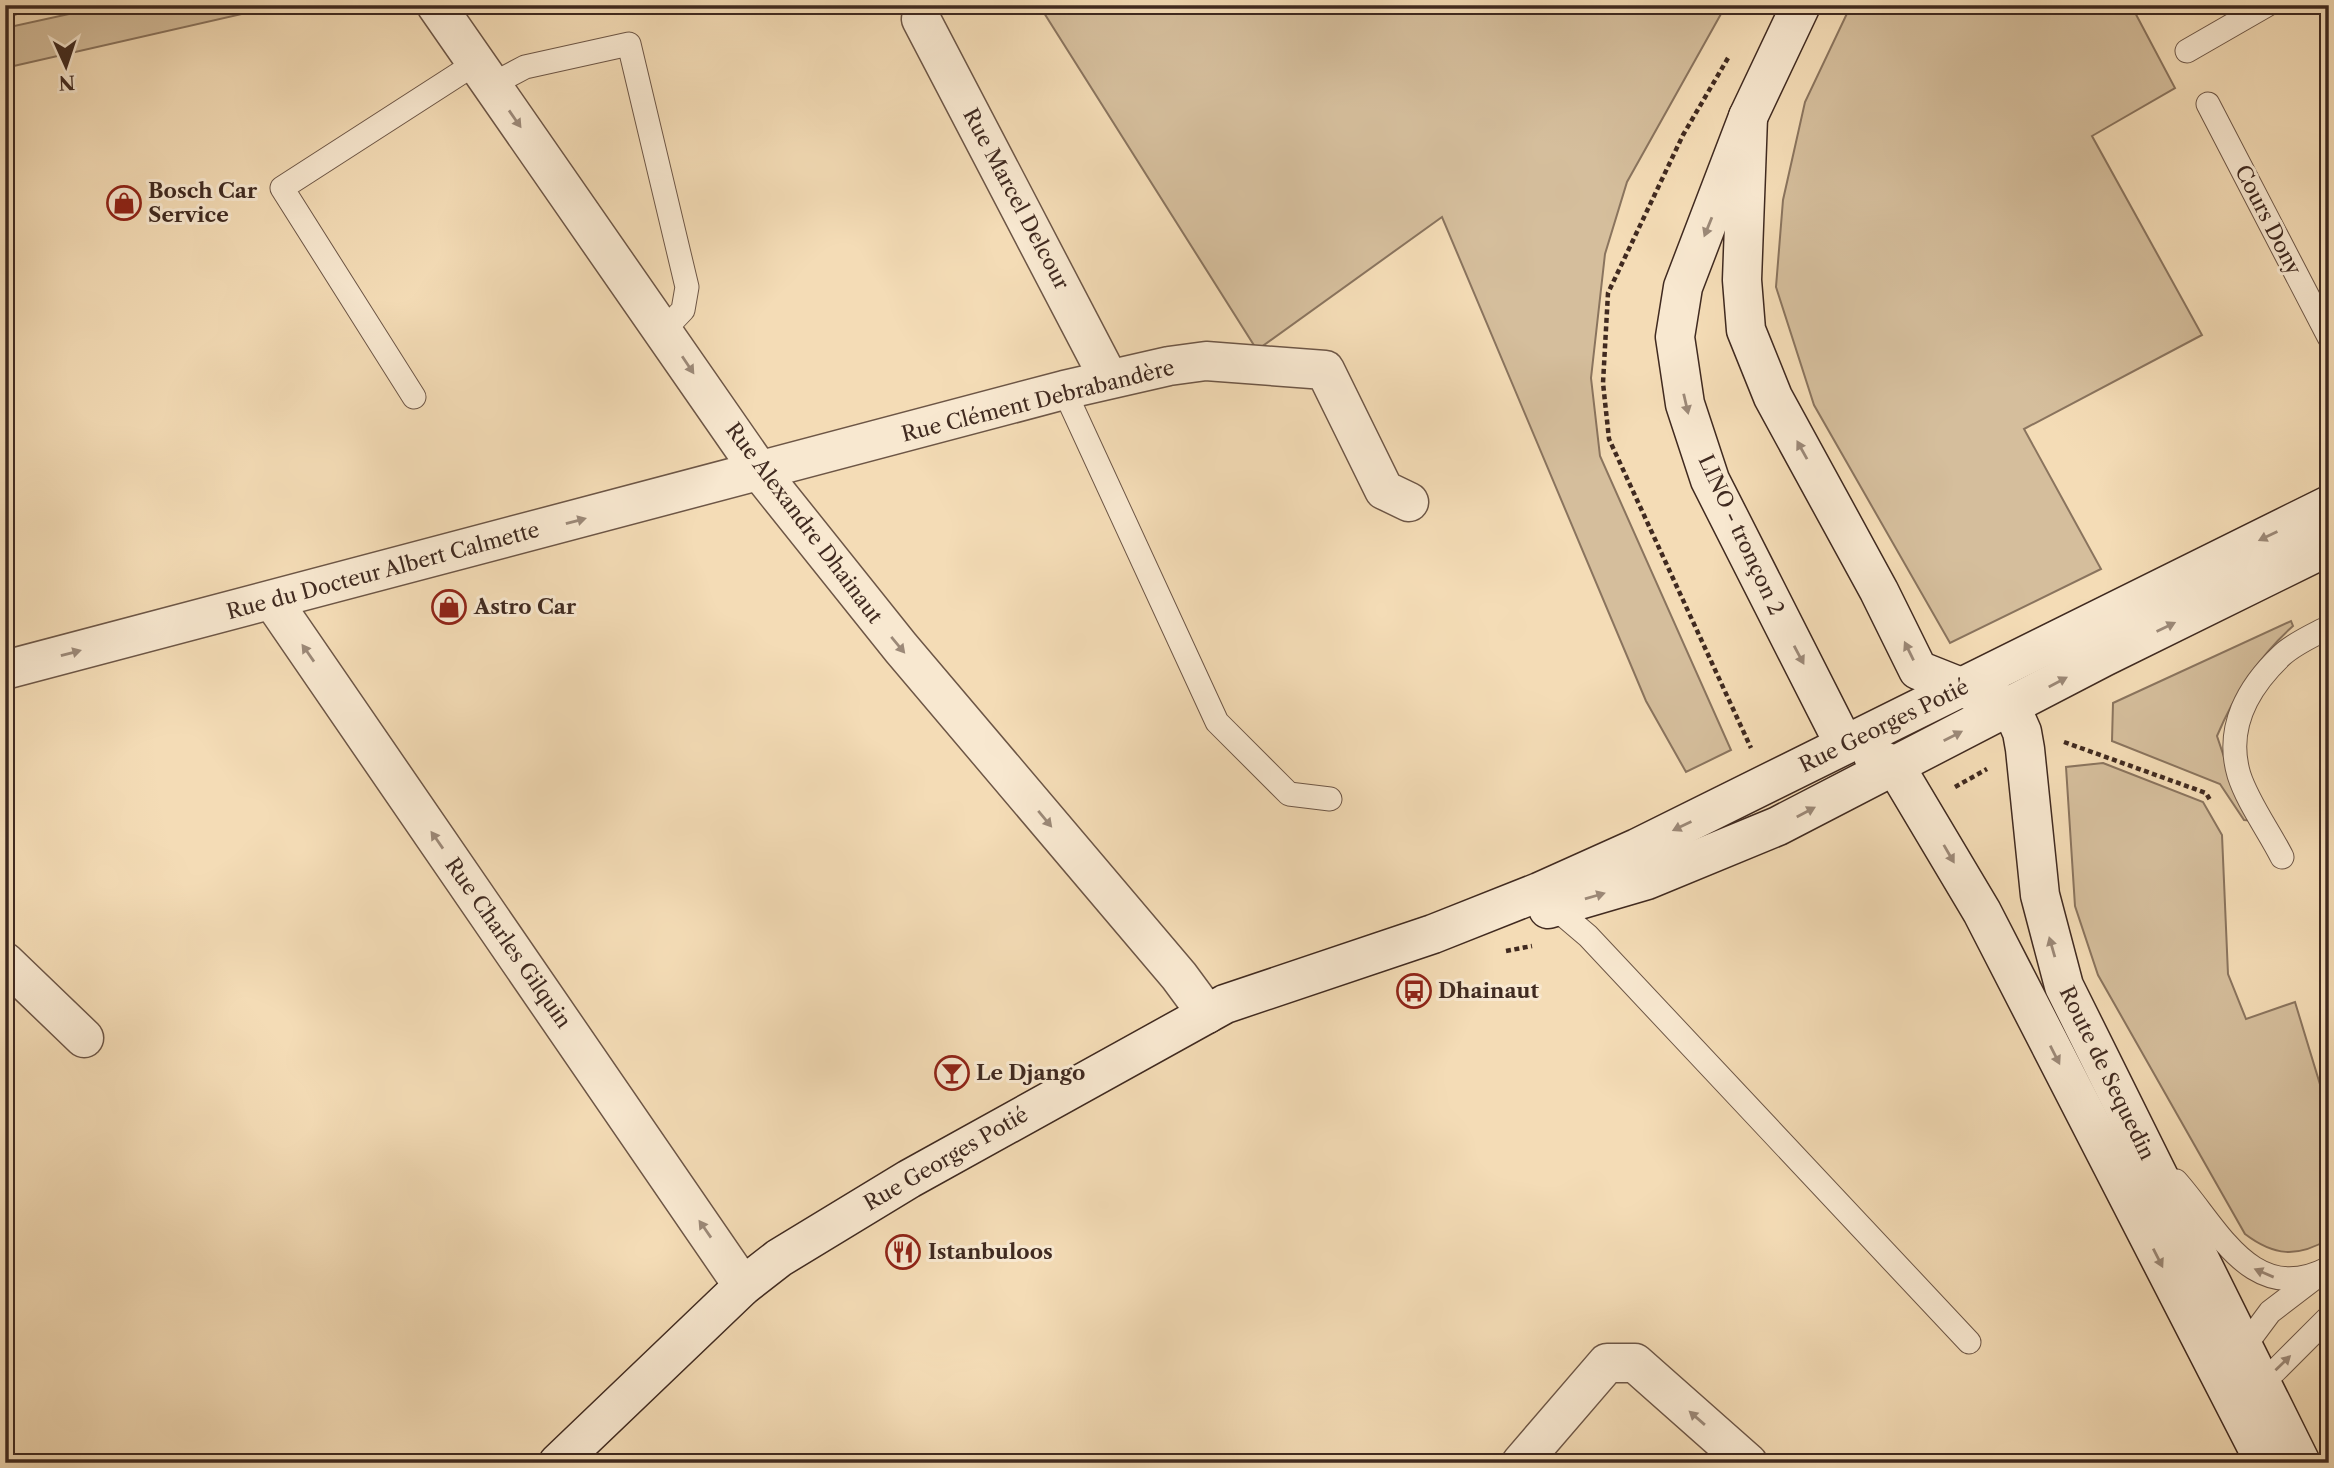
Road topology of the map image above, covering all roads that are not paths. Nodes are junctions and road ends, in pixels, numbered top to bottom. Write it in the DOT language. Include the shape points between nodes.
graph roads {
  1 [pos="436,5"];
  2 [pos="1801,5"];
  3 [pos="2267,5"];
  4 [pos="922,19"];
  5 [pos="2187,51"];
  6 [pos="483,74"];
  7 [pos="2208,104"];
  8 [pos="1748,117"];
  9 [pos="664,331"];
  10 [pos="2329,337"];
  11 [pos="1110,379"];
  12 [pos="1065,390"];
  13 [pos="414,397"];
  14 [pos="761,473"];
  15 [pos="1409,502"];
  16 [pos="2329,505"];
  17 [pos="2329,546"];
  18 [pos="272,600"];
  19 [pos="2329,627"];
  20 [pos="5,670"];
  21 [pos="1962,688"];
  22 [pos="2011,707"];
  23 [pos="1844,744"];
  24 [pos="1895,766"];
  25 [pos="1330,799"];
  26 [pos="2282,857"];
  27 [pos="1546,900"];
  28 [pos="5,962"];
  29 [pos="1207,1014"];
  30 [pos="84,1038"];
  31 [pos="2135,1133"];
  32 [pos="2325,1270"];
  33 [pos="743,1286"];
  34 [pos="2329,1318"];
  35 [pos="1969,1342"];
  36 [pos="2243,1346"];
  37 [pos="2238,1388"];
  38 [pos="558,1463"];
  39 [pos="1521,1463"];
  40 [pos="1748,1463"];
  41 [pos="2264,1463"];
  42 [pos="2301,1463"];
  1 -- 6 [label="street, Rue Alexandre Dhainaut"];
  2 -- 8 [label="street, LINO - tronçon 2"];
  3 -- 5 [label="lane"];
  4 -- 11 [label="street, Rue Marcel Delcour"];
  6 -- 9 [label="street, Rue Alexandre Dhainaut, one-way"];
  6 -- 9 [label="lane" via="629,44 687,287 683,310"];
  6 -- 13 [label="lane" via="282,188"];
  7 -- 10 [label="lane, Cours Dony"];
  21 -- 8 [label="street, LINO - tronçon 2, one-way" via="1918,670 1773,397 1746,330 1742,279"];
  8 -- 23 [label="street, LINO - tronçon 2, one-way" via="1683,288 1675,337 1683,390 1710,480"];
  9 -- 14 [label="street, Rue Alexandre Dhainaut, one-way"];
  11 -- 12 [label="street, Rue Clément Debrabandère"];
  11 -- 15 [label="street, Rue Clément Debrabandère" via="1206,361 1325,370 1384,490"];
  12 -- 14 [label="street, Rue Clément Debrabandère"];
  12 -- 25 [label="lane" via="1217,722 1289,794"];
  18 -- 14 [label="street, Rue du Docteur Albert Calmette, one-way"];
  14 -- 29 [label="street, Rue Alexandre Dhainaut, one-way"];
  16 -- 21 [label="street, Rue Georges Potié, one-way"];
  22 -- 17 [label="street, Rue Georges Potié, one-way"];
  20 -- 18 [label="street, Rue du Docteur Albert Calmette, one-way"];
  33 -- 18 [label="street, Rue Charles Gilquin, one-way"];
  19 -- 26 [label="lane" via="2284,653 2254,687 2234,736 2239,776"];
  21 -- 22 [label="street"];
  21 -- 23 [label="street, Rue Georges Potié"];
  24 -- 22 [label="street, Rue Georges Potié, one-way"];
  31 -- 22 [label="street, Route de Sequedin, one-way" via="2074,1011 2049,938 2040,895 2025,749"];
  23 -- 24 [label="street"];
  23 -- 27 [label="street, Rue Georges Potié, one-way" via="1637,848"];
  27 -- 24 [label="street, Rue Georges Potié, one-way" via="1647,880 1709,857"];
  24 -- 37 [label="street, Route de Sequedin, one-way" via="2012,969"];
  27 -- 29 [label="street, Rue Georges Potié" via="1268,988"];
  27 -- 35 [label="lane" via="1588,936"];
  28 -- 30 [label="street"];
  29 -- 33 [label="street, Rue Georges Potié" via="909,1179 779,1258"];
  32 -- 31 [label="lane, one-way" via="2282,1279 2248,1265"];
  31 -- 36 [label="street, Route de Sequedin"];
  32 -- 36 [label="lane" via="2270,1312"];
  33 -- 38 [label="street, Rue Georges Potié"];
  37 -- 34 [label="lane, one-way"];
  36 -- 37 [label="street, Route de Sequedin"];
  37 -- 41 [label="street, Route de Sequedin"];
  37 -- 42 [label="street, Route de Sequedin"];
  40 -- 39 [label="street, one-way" via="1635,1363 1607,1363"];
}
